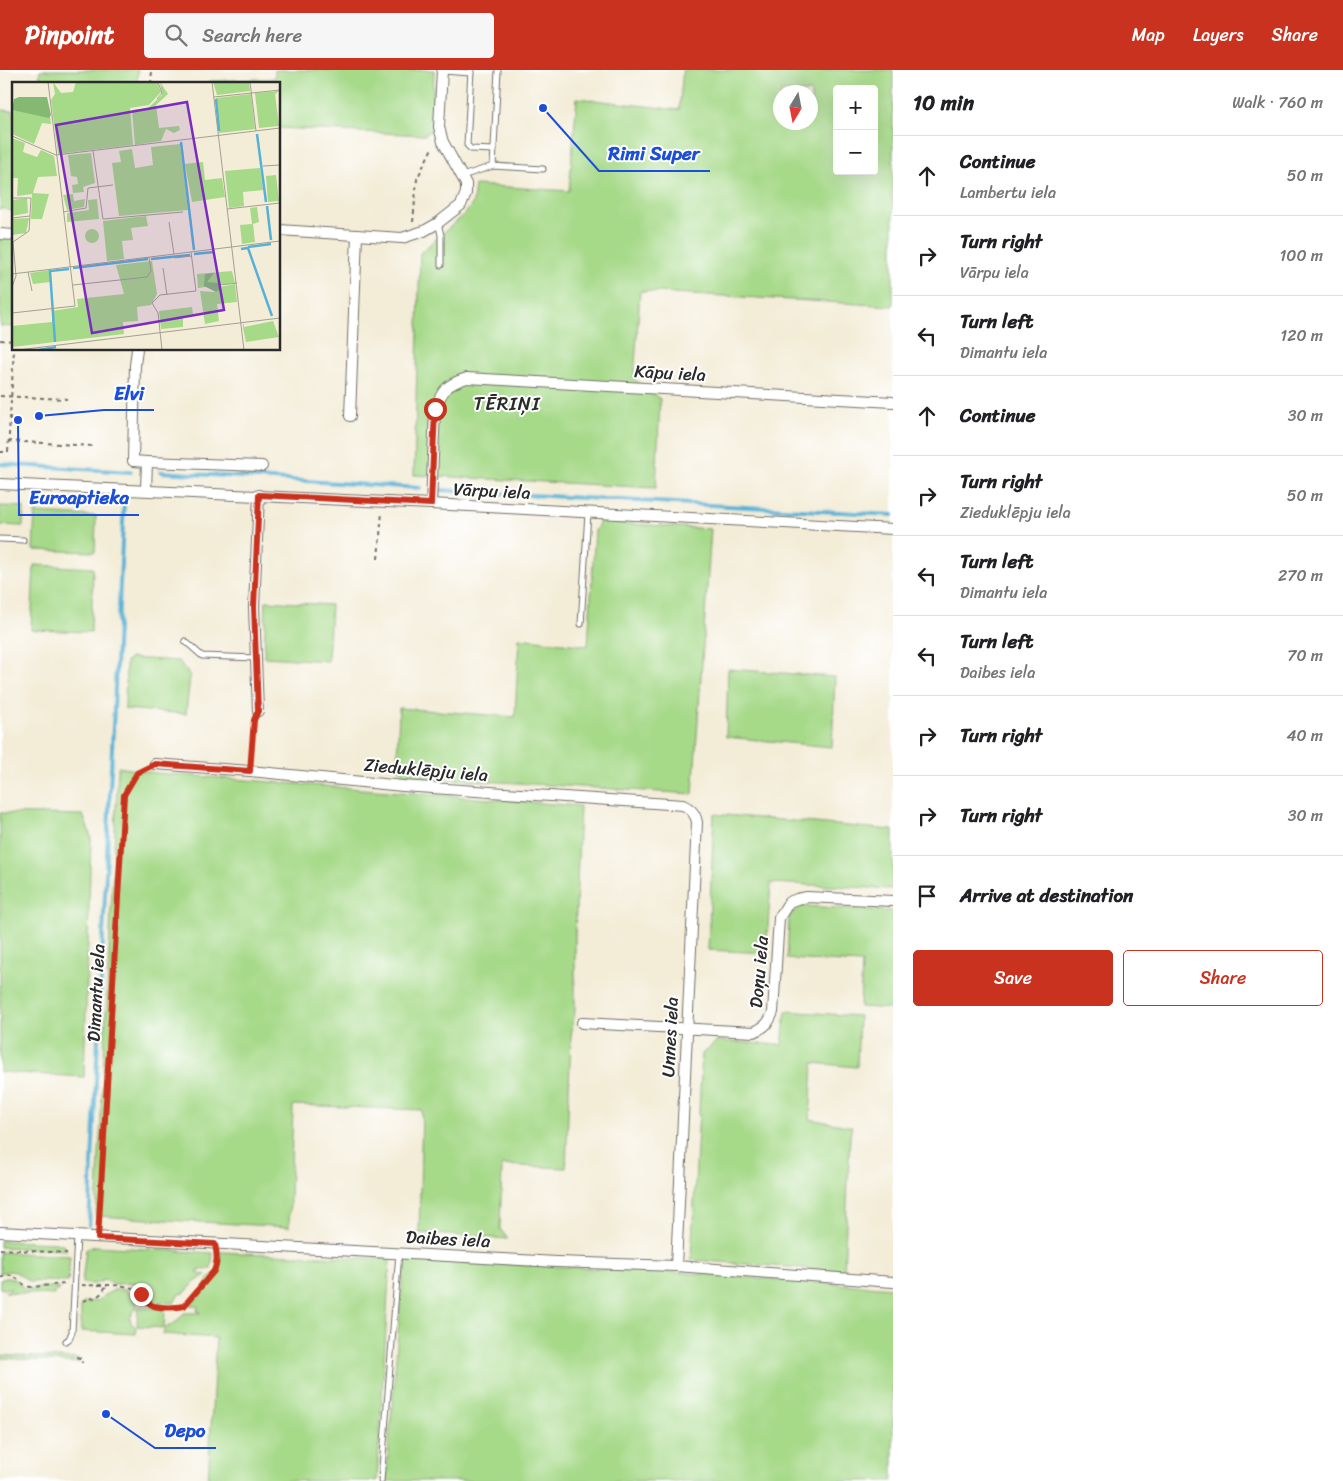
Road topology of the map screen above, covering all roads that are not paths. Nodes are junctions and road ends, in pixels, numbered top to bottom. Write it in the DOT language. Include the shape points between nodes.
graph roads {
  1 [pos="442,70"];
  2 [pos="498,70"];
  3 [pos="471,71"];
  4 [pos="494,150"];
  5 [pos="493,166"];
  6 [pos="543,169"];
  7 [pos="462,176"];
  8 [pos="438,224"];
  9 [pos="280,230"];
  10 [pos="357,235"];
  11 [pos="441,265"];
  12 [pos="137,350"];
  13 [pos="893,402"];
  14 [pos="350,416"];
  15 [pos="147,462"];
  16 [pos="262,466"];
  17 [pos="0,484"];
  18 [pos="146,490"];
  19 [pos="259,495"];
  20 [pos="431,504"];
  21 [pos="588,513"];
  22 [pos="893,529"];
  23 [pos="0,539"];
  24 [pos="24,540"];
  25 [pos="581,624"];
  26 [pos="185,641"];
  27 [pos="256,658"];
  28 [pos="258,711"];
  29 [pos="155,764"];
  30 [pos="692,811"];
  31 [pos="893,901"];
  32 [pos="582,1023"];
  33 [pos="687,1028"];
  34 [pos="0,1232"];
  35 [pos="77,1237"];
  36 [pos="399,1253"];
  37 [pos="676,1266"];
  38 [pos="893,1282"];
  39 [pos="66,1341"];
  40 [pos="380,1481"];
  1 -- 3 [label="lane"];
  1 -- 7 [label="street" via="439,127 443,142"];
  2 -- 4 [label="lane"];
  3 -- 4 [label="lane" via="467,145 471,149"];
  4 -- 5 [label="lane"];
  5 -- 6 [label="lane"];
  5 -- 7 [label="lane"];
  7 -- 8 [label="street" via="466,184 465,198"];
  8 -- 10 [label="street" via="407,236"];
  8 -- 11 [label="lane"];
  9 -- 10 [label="street"];
  10 -- 14 [label="street"];
  12 -- 15 [label="street" via="133,461"];
  13 -- 20 [label="street, Kāpu iela" via="467,378 448,387 435,409"];
  15 -- 16 [label="street"];
  15 -- 18 [label="street"];
  17 -- 18 [label="street, Vārpu iela"];
  18 -- 19 [label="street, Vārpu iela"];
  19 -- 20 [label="street, Vārpu iela"];
  19 -- 27 [label="street" via="254,607"];
  20 -- 21 [label="street, Vārpu iela"];
  21 -- 22 [label="street, Vārpu iela"];
  21 -- 25 [label="lane"];
  23 -- 24 [label="lane"];
  26 -- 27 [label="lane" via="202,656"];
  27 -- 28 [label="street"];
  29 -- 30 [label="street, Zieduklēpju iela" via="404,786 683,805"];
  30 -- 33 [label="street, Unnes iela" via="697,822"];
  31 -- 33 [label="street, Doņu iela" via="807,897 789,902 779,918 774,1012 765,1027 754,1032"];
  32 -- 33 [label="street, Doņu iela"];
  33 -- 37 [label="street, Unnes iela"];
  34 -- 35 [label="street, Daibes iela"];
  35 -- 36 [label="street, Daibes iela"];
  35 -- 39 [label="lane" via="72,1332"];
  36 -- 37 [label="street, Daibes iela"];
  36 -- 40 [label="lane"];
  37 -- 38 [label="street, Daibes iela"];
}
